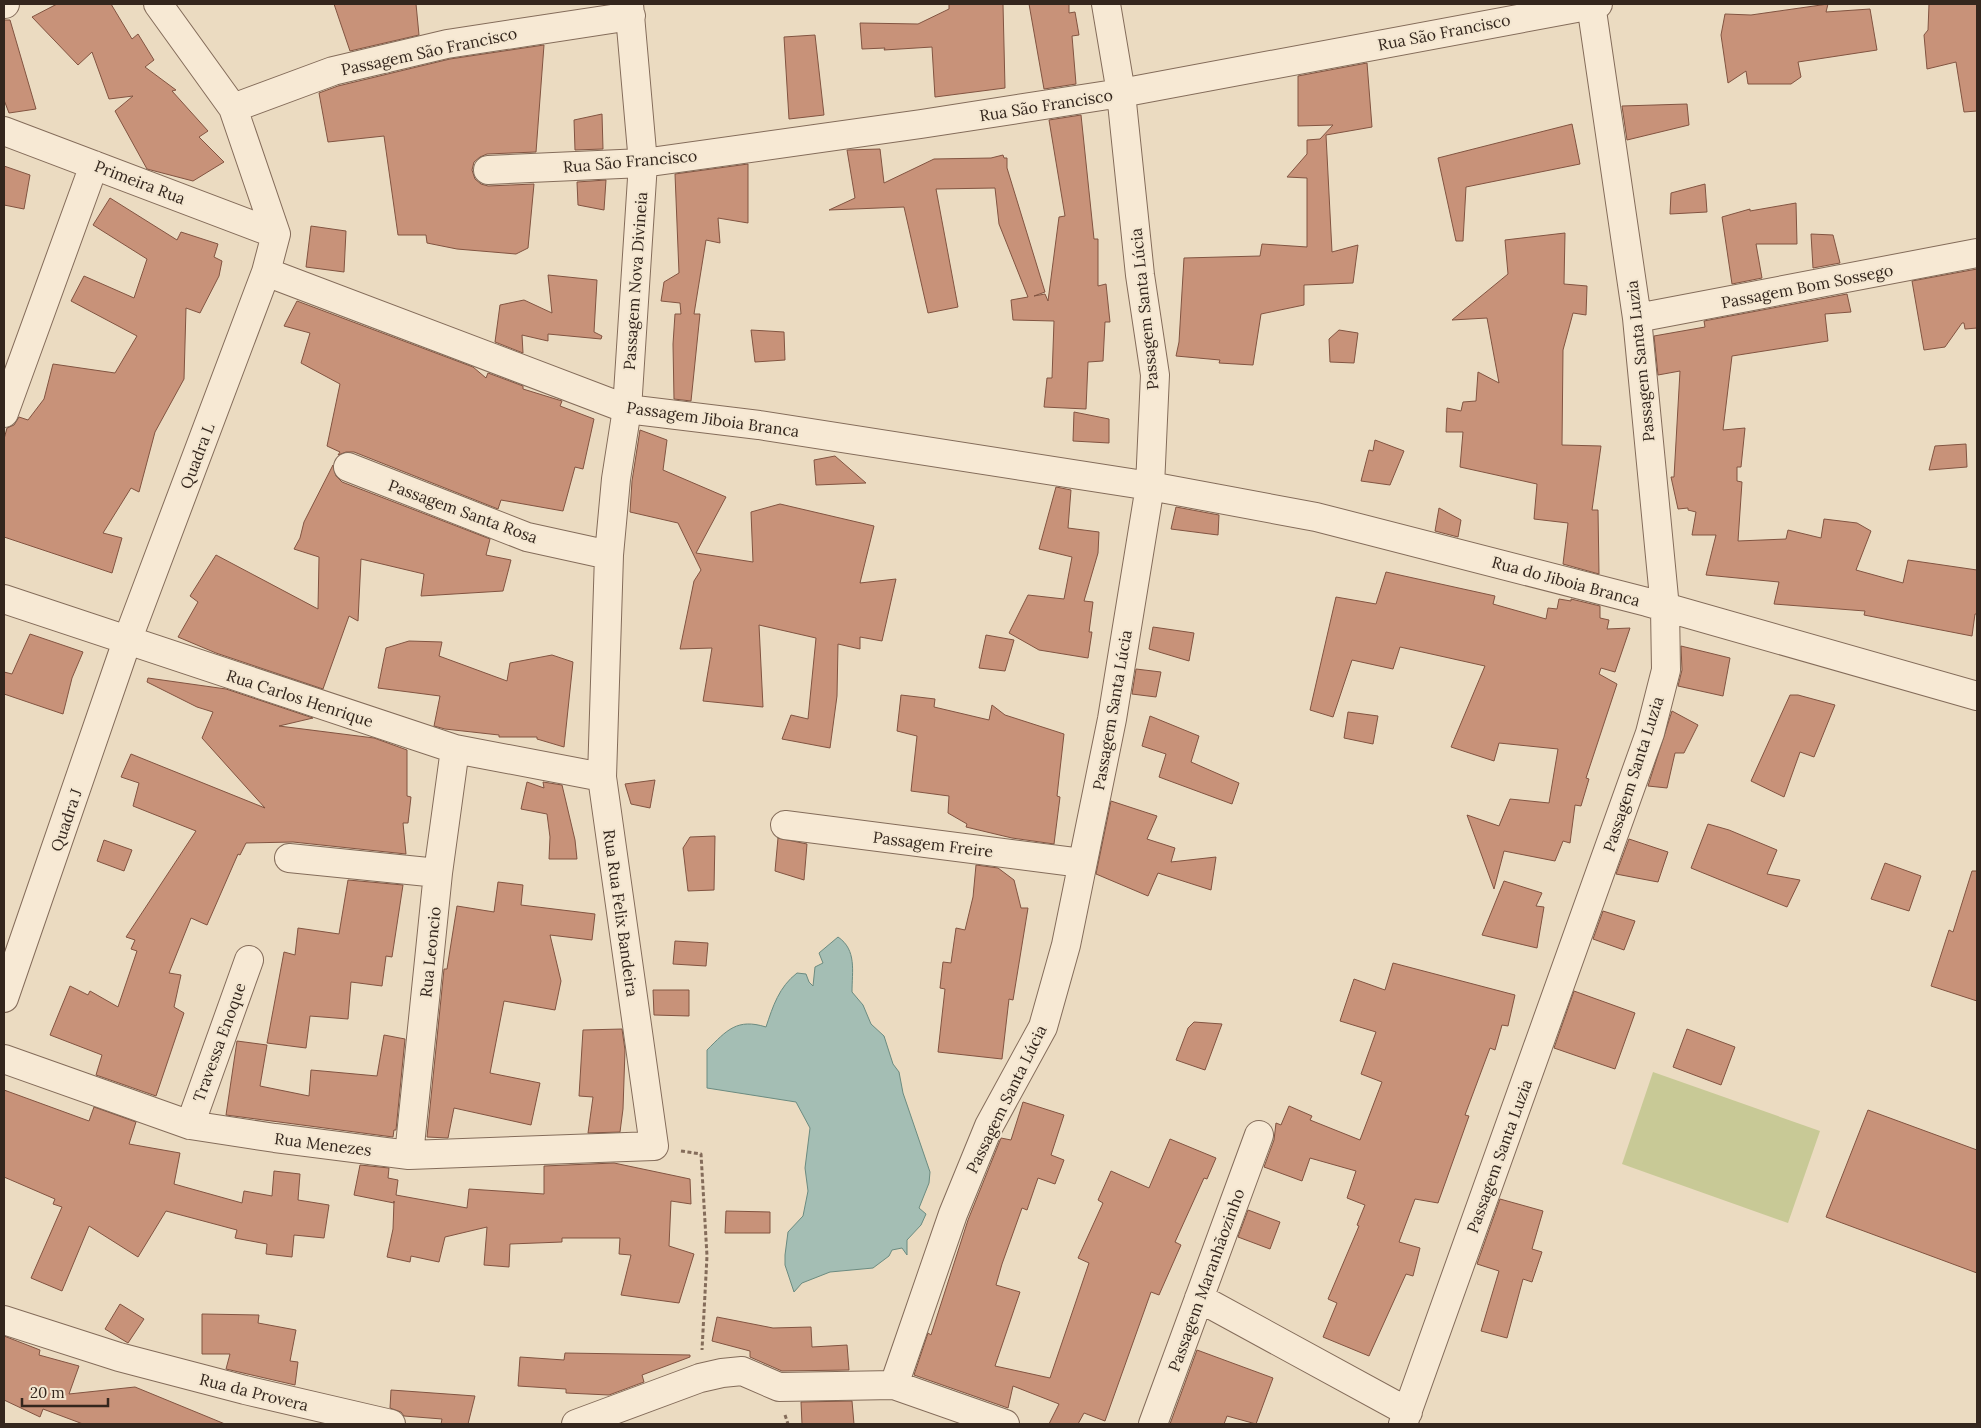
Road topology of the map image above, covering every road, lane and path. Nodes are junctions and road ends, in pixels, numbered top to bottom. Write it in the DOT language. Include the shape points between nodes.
graph roads {
  1 [pos="158,4"];
  2 [pos="1106,4"];
  3 [pos="1591,4"];
  4 [pos="1598,4"];
  5 [pos="630,10"];
  6 [pos="1121,93"];
  7 [pos="233,108"];
  8 [pos="4,131"];
  9 [pos="643,163"];
  10 [pos="94,165"];
  11 [pos="488,170"];
  12 [pos="276,234"];
  13 [pos="1977,253"];
  14 [pos="266,272"];
  15 [pos="1637,318"];
  16 [pos="627,409"];
  17 [pos="4,413"];
  18 [pos="348,467"];
  19 [pos="1150,486"];
  20 [pos="609,555"];
  21 [pos="4,599"];
  22 [pos="1665,608"];
  23 [pos="127,641"];
  24 [pos="1977,696"];
  25 [pos="455,749"];
  26 [pos="602,777"];
  27 [pos="785,824"];
  28 [pos="289,858"];
  29 [pos="1082,863"];
  30 [pos="438,873"];
  31 [pos="249,960"];
  32 [pos="4,998"];
  33 [pos="4,1059"];
  34 [pos="190,1125"];
  35 [pos="1259,1135"];
  36 [pos="654,1146"];
  37 [pos="409,1155"];
  38 [pos="1199,1298"];
  39 [pos="4,1320"];
  40 [pos="700,1378"];
  41 [pos="894,1385"];
  42 [pos="1406,1418"];
  43 [pos="391,1424"];
  44 [pos="576,1424"];
  45 [pos="1004,1424"];
  46 [pos="1153,1424"];
  1 -- 7 [label="street"];
  2 -- 6 [label="street, Passagem Santa Lúcia"];
  3 -- 4 [label="street, Rua São Francisco"];
  3 -- 6 [label="street, Rua São Francisco"];
  3 -- 15 [label="street, Passagem Santa Luzia"];
  5 -- 7 [label="street, Passagem São Francisco" via="437,47 333,71"];
  5 -- 9 [label="street, Passagem Nova Divineia"];
  6 -- 9 [label="street, Rua São Francisco"];
  6 -- 19 [label="street, Passagem Santa Lúcia" via="1140,275 1155,375"];
  7 -- 12 [label="street"];
  8 -- 10 [label="street, Primeira Rua"];
  9 -- 11 [label="street, Rua São Francisco"];
  9 -- 16 [label="street, Passagem Nova Divineia"];
  10 -- 12 [label="street, Primeira Rua"];
  10 -- 17 [label="street"];
  12 -- 14 [label="street, Quadra L"];
  13 -- 15 [label="street, Passagem Bom Sossego"];
  14 -- 16 [label="street, Passagem Jiboia Branca"];
  14 -- 23 [label="street, Quadra L"];
  15 -- 22 [label="street, Passagem Santa Luzia"];
  16 -- 19 [label="street, Passagem Jiboia Branca" via="759,425"];
  16 -- 20 [label="street, Rua Rua Felix Bandeira"];
  18 -- 20 [label="street, Passagem Santa Rosa" via="527,537"];
  19 -- 22 [label="street, Rua do Jiboia Branca" via="1316,517"];
  19 -- 29 [label="street, Passagem Santa Lúcia" via="1112,720"];
  20 -- 26 [label="street, Rua Rua Felix Bandeira"];
  21 -- 23 [label="street, Rua Carlos Henrique"];
  22 -- 24 [label="street, Rua do Jiboia Branca"];
  22 -- 42 [label="street, Passagem Santa Luzia" via="1666,670 1650,733"];
  23 -- 25 [label="street, Rua Carlos Henrique"];
  23 -- 32 [label="street, Quadra J"];
  25 -- 26 [label="street, Rua Carlos Henrique"];
  25 -- 30 [label="street, Rua Leoncio"];
  26 -- 36 [label="street, Rua Rua Felix Bandeira"];
  27 -- 29 [label="street, Passagem Freire"];
  28 -- 30 [label="street"];
  29 -- 41 [label="street, Passagem Santa Lúcia" via="1066,945 1043,1027 989,1126 953,1214"];
  30 -- 37 [label="street, Rua Leoncio"];
  31 -- 34 [label="street, Travessa Enoque"];
  33 -- 34 [label="street, Rua Menezes"];
  34 -- 37 [label="street, Rua Menezes"];
  35 -- 38 [label="street, Passagem Maranhãozinho"];
  36 -- 37 [label="street, Rua Menezes"];
  36 -- 40 [label="path" via="702,1154 707,1256"];
  38 -- 42 [label="street"];
  38 -- 46 [label="street, Passagem Maranhãozinho"];
  39 -- 43 [label="street, Rua da Provera" via="137,1362"];
  40 -- 41 [label="street" via="742,1371 780,1387"];
  40 -- 44 [label="street"];
  41 -- 45 [label="street"];
}
